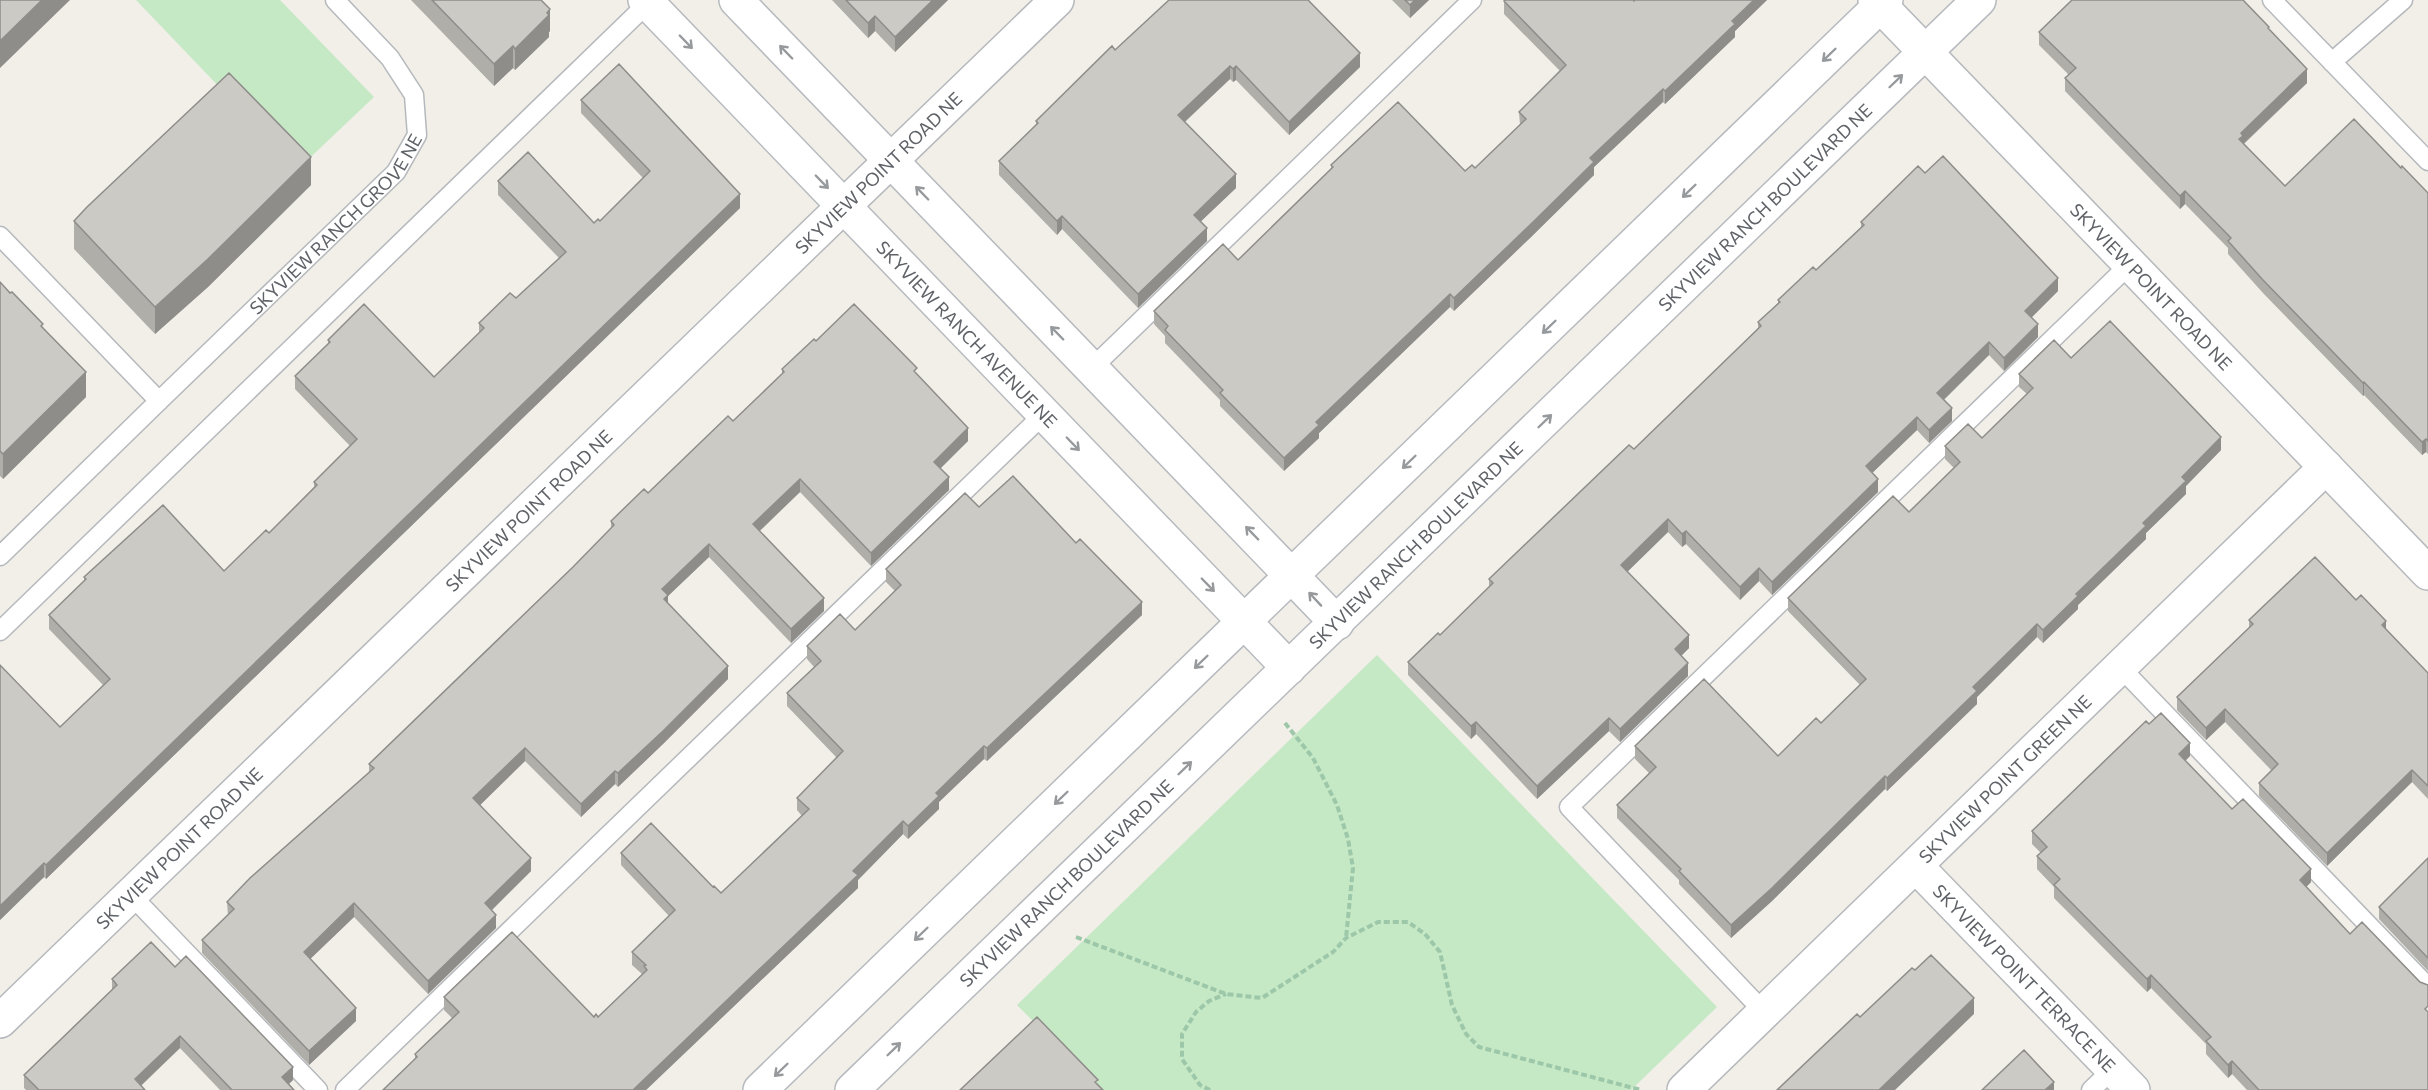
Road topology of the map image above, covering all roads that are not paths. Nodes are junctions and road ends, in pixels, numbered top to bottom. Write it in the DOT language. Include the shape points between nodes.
graph roads {
  1 [pos="334,0"];
  2 [pos="736,0"];
  3 [pos="1057,0"];
  4 [pos="1472,0"];
  5 [pos="1979,0"];
  6 [pos="2272,0"];
  7 [pos="2403,0"];
  8 [pos="647,2"];
  9 [pos="1880,2"];
  10 [pos="1925,52"];
  11 [pos="2332,62"];
  12 [pos="891,160"];
  13 [pos="2428,161"];
  14 [pos="844,205"];
  15 [pos="0,236"];
  16 [pos="2129,265"];
  17 [pos="1092,368"];
  18 [pos="159,401"];
  19 [pos="1044,414"];
  20 [pos="2326,467"];
  21 [pos="2,549"];
  22 [pos="2428,573"];
  23 [pos="1292,575"];
  24 [pos="1244,622"];
  25 [pos="1337,623"];
  26 [pos="0,631"];
  27 [pos="2120,667"];
  28 [pos="1288,668"];
  29 [pos="1917,866"];
  30 [pos="131,896"];
  31 [pos="2428,987"];
  32 [pos="1764,1012"];
  33 [pos="0,1021"];
  34 [pos="2112,1083"];
  35 [pos="318,1090"];
  36 [pos="345,1090"];
  37 [pos="760,1090"];
  38 [pos="852,1090"];
  39 [pos="1684,1090"];
  1 -- 18 [label="lane, SKYVIEW RANCH GROVE NE" via="390,58 414,95 417,135 396,172"];
  12 -- 2 [label="street, one-way"];
  3 -- 12 [label="street, SKYVIEW POINT ROAD NE"];
  4 -- 17 [label="lane"];
  5 -- 10 [label="street, SKYVIEW RANCH BOULEVARD NE"];
  6 -- 11 [label="lane"];
  7 -- 11 [label="lane"];
  8 -- 14 [label="street, SKYVIEW RANCH AVENUE NE, one-way"];
  8 -- 26 [label="lane"];
  9 -- 10 [label="street, SKYVIEW POINT ROAD NE"];
  9 -- 23 [label="street, one-way"];
  10 -- 16 [label="street, SKYVIEW POINT ROAD NE"];
  25 -- 10 [label="street, SKYVIEW RANCH BOULEVARD NE, one-way"];
  11 -- 13 [label="lane"];
  12 -- 14 [label="street, SKYVIEW POINT ROAD NE"];
  17 -- 12 [label="street, one-way"];
  14 -- 19 [label="street, SKYVIEW RANCH AVENUE NE"];
  14 -- 30 [label="street, SKYVIEW POINT ROAD NE"];
  15 -- 18 [label="lane"];
  16 -- 20 [label="street, SKYVIEW POINT ROAD NE"];
  16 -- 32 [label="lane" via="1569,807"];
  23 -- 17 [label="street, one-way"];
  18 -- 21 [label="lane, SKYVIEW RANCH GROVE NE"];
  19 -- 24 [label="street, SKYVIEW RANCH AVENUE NE, one-way"];
  19 -- 36 [label="lane"];
  20 -- 22 [label="street, SKYVIEW POINT ROAD NE"];
  20 -- 27 [label="street, SKYVIEW POINT GREEN NE"];
  23 -- 24 [label="street"];
  25 -- 23 [label="street, one-way"];
  24 -- 28 [label="street, SKYVIEW RANCH AVENUE NE"];
  24 -- 37 [label="street, one-way"];
  25 -- 28 [label="street, SKYVIEW RANCH BOULEVARD NE"];
  27 -- 29 [label="street, SKYVIEW POINT GREEN NE"];
  27 -- 31 [label="lane"];
  38 -- 28 [label="street, SKYVIEW RANCH BOULEVARD NE, one-way"];
  29 -- 32 [label="street, SKYVIEW POINT GREEN NE"];
  29 -- 34 [label="street, SKYVIEW POINT TERRACE NE"];
  30 -- 33 [label="street, SKYVIEW POINT ROAD NE"];
  30 -- 35 [label="lane"];
  32 -- 39 [label="street, SKYVIEW POINT GREEN NE"];
}
